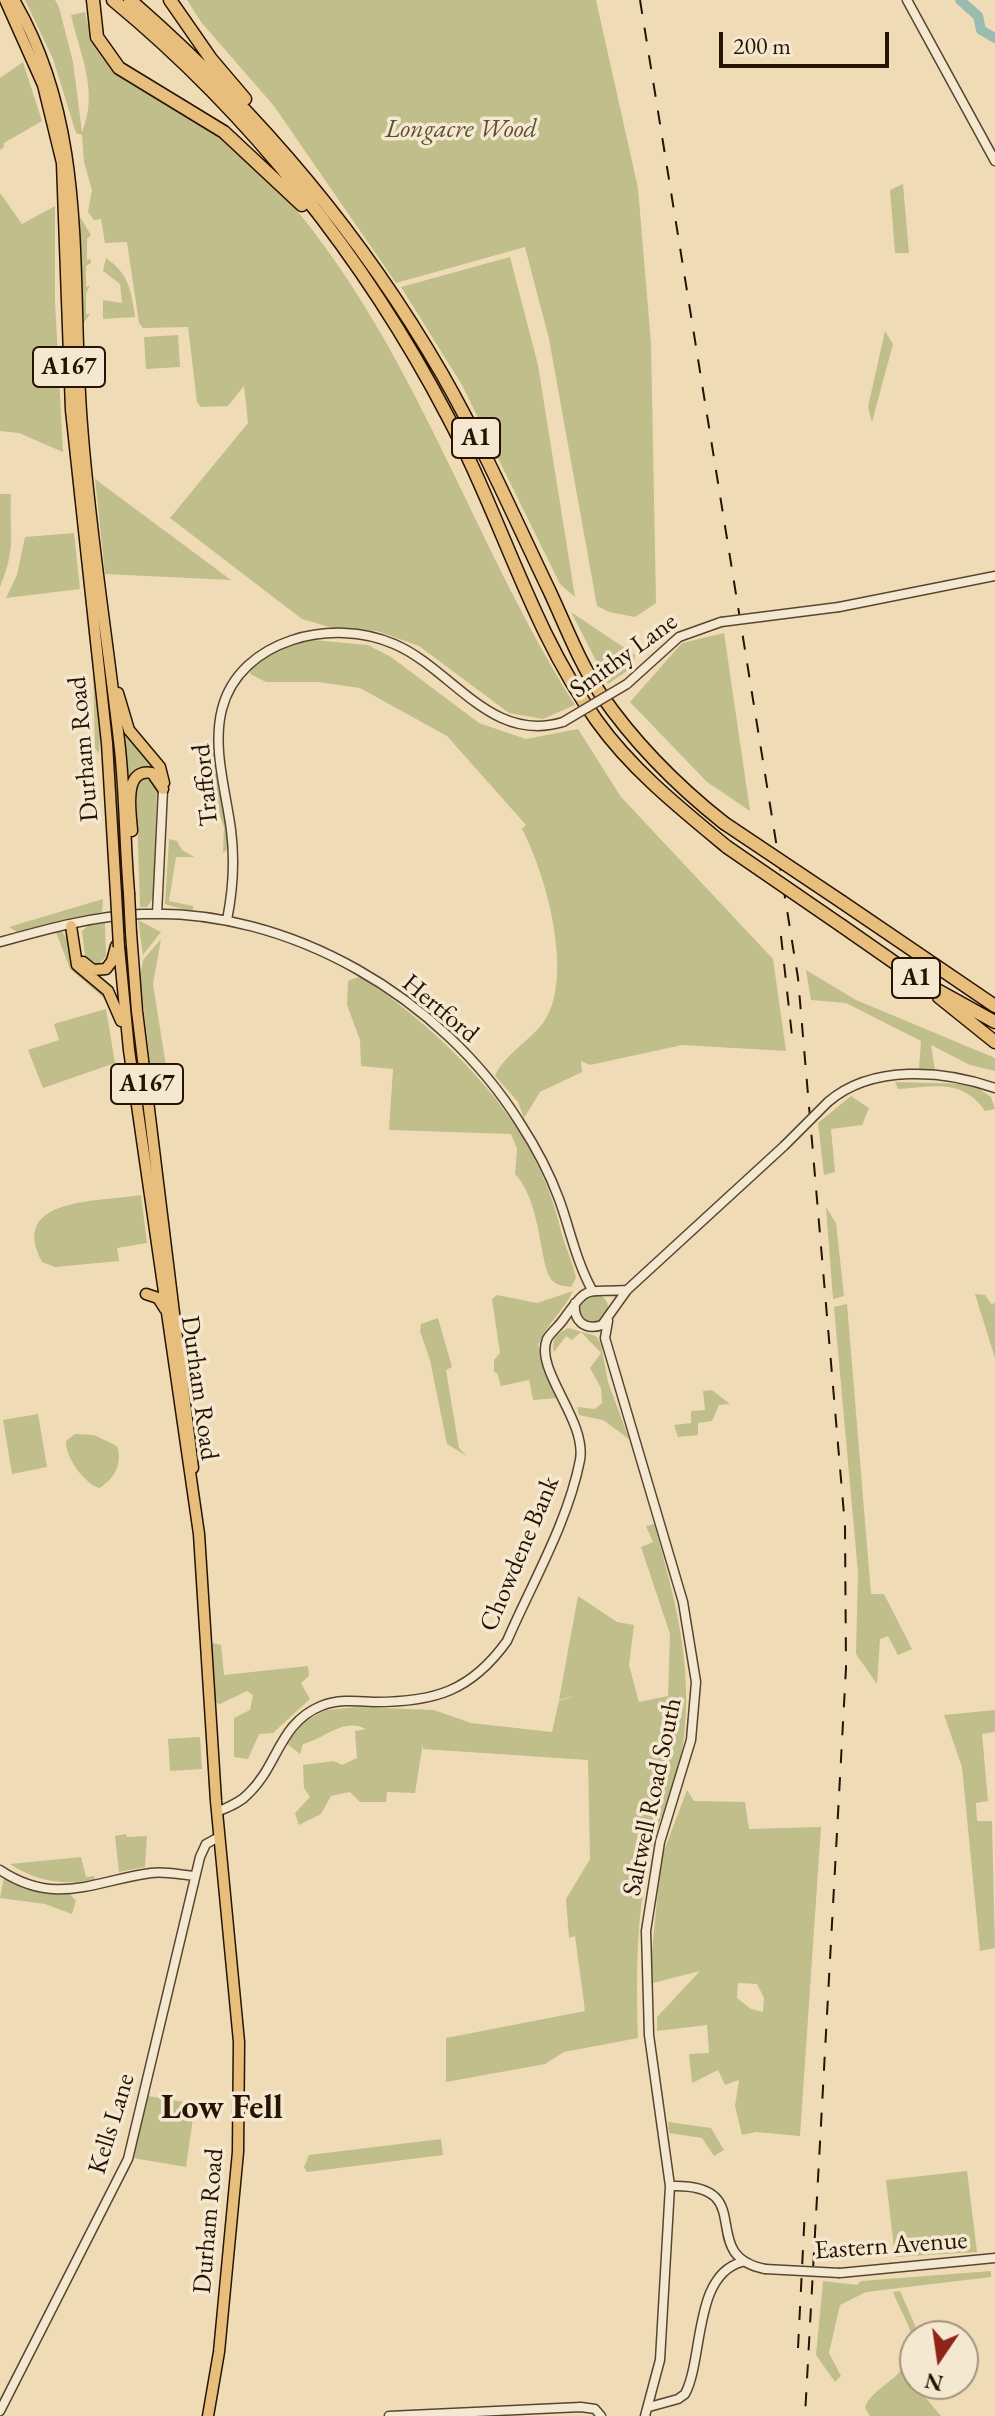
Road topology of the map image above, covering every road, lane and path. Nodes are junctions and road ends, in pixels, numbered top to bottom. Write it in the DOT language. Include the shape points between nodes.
graph roads {
  1 [pos="5,0"];
  2 [pos="14,0"];
  3 [pos="93,0"];
  4 [pos="113,0"];
  5 [pos="130,0"];
  6 [pos="170,0"];
  7 [pos="907,0"];
  8 [pos="995,161"];
  9 [pos="294,165"];
  10 [pos="343,247"];
  11 [pos="995,576"];
  12 [pos="257,655"];
  13 [pos="108,656"];
  14 [pos="163,789"];
  15 [pos="129,893"];
  16 [pos="157,914"];
  17 [pos="227,920"];
  18 [pos="71,926"];
  19 [pos="0,942"];
  20 [pos="117,948"];
  21 [pos="921,981"];
  22 [pos="965,987"];
  23 [pos="995,997"];
  24 [pos="995,1006"];
  25 [pos="995,1022"];
  26 [pos="995,1042"];
  27 [pos="129,1050"];
  28 [pos="993,1089"];
  29 [pos="582,1272"];
  30 [pos="161,1274"];
  31 [pos="592,1290"];
  32 [pos="627,1290"];
  33 [pos="602,1292"];
  34 [pos="579,1296"];
  35 [pos="168,1317"];
  36 [pos="610,1317"];
  37 [pos="581,1324"];
  38 [pos="557,1328"];
  39 [pos="596,1328"];
  40 [pos="605,1338"];
  41 [pos="195,1502"];
  42 [pos="217,1812"];
  43 [pos="219,1837"];
  44 [pos="0,1870"];
  45 [pos="195,1876"];
  46 [pos="670,2186"];
  47 [pos="995,2258"];
  48 [pos="742,2262"];
  49 [pos="0,2411"];
  50 [pos="647,2412"];
  51 [pos="208,2416"];
  52 [pos="389,2416"];
  53 [pos="601,2416"];
  1 -- 20 [label="main road, Durham Road / A167, bridge" via="43,85 62,163 71,410 107,743"];
  2 -- 13 [label="main road, Durham Road / A167" via="50,80 73,183 82,426"];
  3 -- 10 [label="highway, A1" via="95,29 112,62 224,132"];
  4 -- 10 [label="highway, A1" via="228,108"];
  5 -- 9 [label="highway, A1" via="208,72"];
  6 -- 9 [label="highway, A1"];
  7 -- 8 [label="street"];
  9 -- 22 [label="highway, A1, bridge" via="379,276 442,375 599,691 654,763 724,823"];
  10 -- 21 [label="highway, A1, bridge" via="448,417 546,629 597,722 634,764 727,847"];
  11 -- 12 [label="street, Smithy Lane, bridge" via="839,607 721,622 679,637 627,684 563,722 533,727 504,721 419,657 379,638 310,636"];
  12 -- 17 [label="street, Trafford" via="232,685 220,723 234,864"];
  13 -- 14 [label="main road" via="126,723 160,767"];
  13 -- 15 [label="main road, Durham Road / A167"];
  14 -- 15 [label="main road" via="159,778 148,772 132,782"];
  14 -- 16 [label="street"];
  15 -- 41 [label="main road, Durham Road / A167, bridge" via="139,1031"];
  16 -- 17 [label="street, Hertford"];
  16 -- 18 [label="street, Hertford" via="99,918"];
  17 -- 29 [label="street, Hertford" via="292,938 342,961 408,1005 456,1046 531,1140 558,1196"];
  18 -- 19 [label="street, Hertford"];
  18 -- 20 [label="main road" via="89,968 108,967"];
  18 -- 27 [label="main road" via="77,965 115,1003"];
  20 -- 27 [label="main road, Durham Road / A167"];
  21 -- 25 [label="highway, A1"];
  21 -- 26 [label="highway"];
  22 -- 23 [label="highway"];
  22 -- 24 [label="highway, A1"];
  27 -- 30 [label="main road, Durham Road / A167"];
  28 -- 32 [label="street, bridge" via="969,1078 887,1076 856,1084 828,1102"];
  29 -- 31 [label="street, Hertford"];
  29 -- 34 [label="street, Hertford"];
  30 -- 35 [label="main road, Durham Road / A167"];
  30 -- 35 [label="main road" via="158,1287 146,1294 158,1298"];
  31 -- 33 [label="street"];
  31 -- 34 [label="street"];
  32 -- 33 [label="street"];
  32 -- 36 [label="street"];
  33 -- 36 [label="street" via="612,1303"];
  34 -- 37 [label="street" via="575,1314"];
  34 -- 38 [label="street, Chowdene Bank"];
  35 -- 41 [label="main road, Durham Road / A167"];
  36 -- 39 [label="street"];
  36 -- 40 [label="street, Saltwell Road South"];
  37 -- 38 [label="street"];
  37 -- 39 [label="street"];
  38 -- 42 [label="street, Chowdene Bank" via="547,1339 545,1354 575,1421 580,1457 567,1504 507,1641 468,1681 441,1695 417,1702 339,1701 297,1719 252,1790"];
  39 -- 40 [label="street, Saltwell Road South"];
  40 -- 46 [label="street, Saltwell Road South" via="683,1602 696,1670 691,1740 660,1842 646,1931 649,2035"];
  41 -- 42 [label="main road, Durham Road / A167"];
  42 -- 43 [label="main road, Durham Road / A167"];
  43 -- 45 [label="street, Kells Lane" via="203,1848"];
  43 -- 51 [label="main road, Durham Road / A167" via="241,2107 223,2316"];
  44 -- 45 [label="street" via="33,1887 55,1891 151,1873"];
  45 -- 49 [label="street, Kells Lane" via="128,2159"];
  46 -- 48 [label="street" via="700,2188 718,2201 727,2213 728,2243"];
  46 -- 50 [label="street, Saltwell Road South" via="660,2360"];
  47 -- 48 [label="street, Eastern Avenue, bridge" via="840,2273 765,2269"];
  48 -- 50 [label="street" via="727,2269 707,2300 688,2390"];
  52 -- 53 [label="street" via="581,2407"];
}
